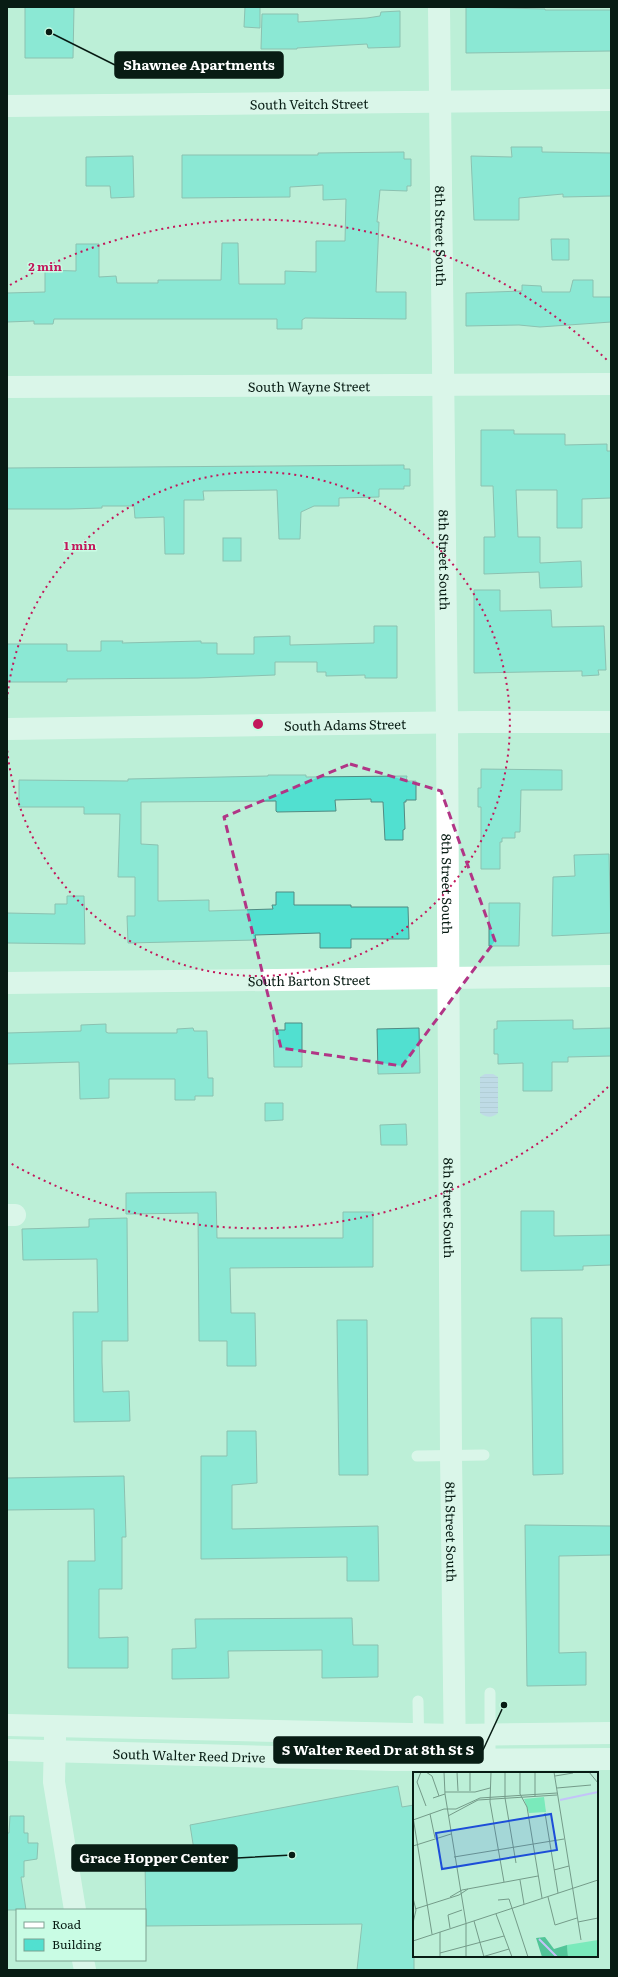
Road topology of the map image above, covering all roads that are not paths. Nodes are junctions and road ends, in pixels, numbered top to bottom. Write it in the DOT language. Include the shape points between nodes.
graph roads {
  1 [pos="439,7"];
  2 [pos="611,100"];
  3 [pos="439,102"];
  4 [pos="7,106"];
  5 [pos="611,384"];
  6 [pos="443,385"];
  7 [pos="7,387"];
  8 [pos="447,722"];
  9 [pos="611,722"];
  10 [pos="7,729"];
  11 [pos="611,976"];
  12 [pos="448,978"];
  13 [pos="7,983"];
  14 [pos="451,1455"];
  15 [pos="484,1455"];
  16 [pos="417,1456"];
  17 [pos="490,1693"];
  18 [pos="418,1701"];
  19 [pos="7,1724"];
  20 [pos="55,1726"];
  21 [pos="611,1733"];
  22 [pos="419,1734"];
  23 [pos="455,1735"];
  24 [pos="491,1735"];
  25 [pos="7,1750"];
  26 [pos="54,1751"];
  27 [pos="419,1759"];
  28 [pos="611,1759"];
  29 [pos="455,1760"];
  30 [pos="490,1760"];
  31 [pos="75,1909"];
  1 -- 3 [label="street, 8th Street South"];
  2 -- 3 [label="street, South Veitch Street"];
  3 -- 4 [label="street, South Veitch Street"];
  3 -- 6 [label="street, 8th Street South"];
  5 -- 6 [label="street, South Wayne Street"];
  6 -- 7 [label="street, South Wayne Street"];
  6 -- 8 [label="street, 8th Street South"];
  8 -- 9 [label="street, South Adams Street"];
  8 -- 10 [label="street, South Adams Street"];
  8 -- 12 [label="street, 8th Street South"];
  11 -- 12 [label="street, South Barton Street"];
  12 -- 13 [label="street, South Barton Street"];
  12 -- 14 [label="street, 8th Street South"];
  14 -- 15 [label="lane"];
  14 -- 16 [label="lane"];
  14 -- 23 [label="street, 8th Street South"];
  17 -- 24 [label="lane"];
  18 -- 22 [label="lane"];
  19 -- 20 [label="street, South Walter Reed Drive"];
  20 -- 22 [label="street, South Walter Reed Drive"];
  20 -- 26 [label="street"];
  21 -- 24 [label="street, South Walter Reed Drive"];
  22 -- 23 [label="street, South Walter Reed Drive"];
  22 -- 27 [label="lane"];
  23 -- 24 [label="street, South Walter Reed Drive"];
  23 -- 29 [label="street, 8th Street South"];
  24 -- 30 [label="lane"];
  25 -- 26 [label="street, South Walter Reed Drive"];
  26 -- 27 [label="street, South Walter Reed Drive"];
  26 -- 31 [label="street" via="54,1782"];
  27 -- 29 [label="street, South Walter Reed Drive"];
  28 -- 30 [label="street, South Walter Reed Drive"];
  29 -- 30 [label="street, South Walter Reed Drive"];
}
